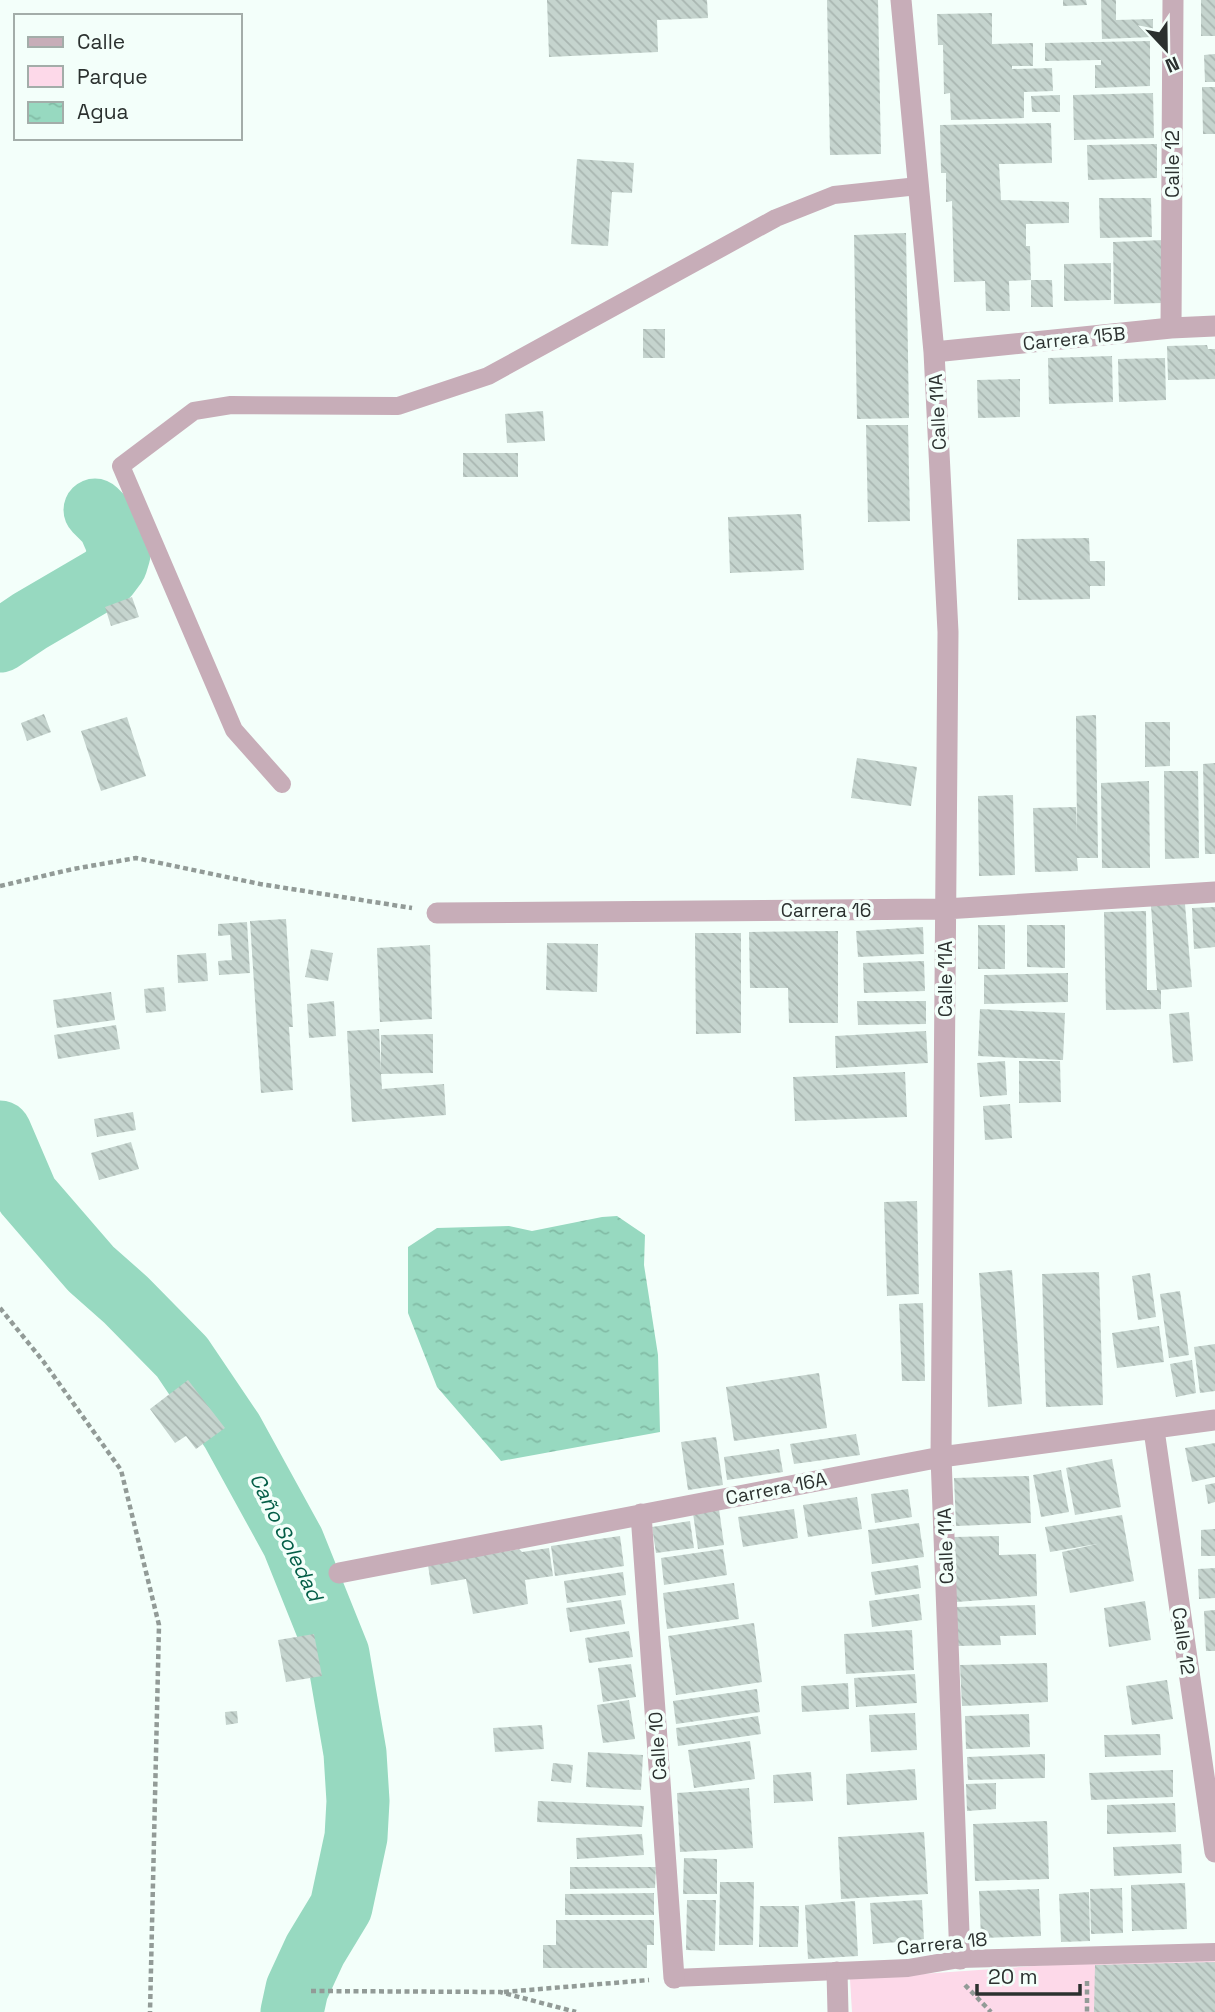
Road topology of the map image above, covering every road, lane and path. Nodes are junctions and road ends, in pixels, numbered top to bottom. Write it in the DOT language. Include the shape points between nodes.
graph roads {
  1 [pos="901,0"];
  2 [pos="1173,0"];
  3 [pos="918,186"];
  4 [pos="1215,326"];
  5 [pos="1171,328"];
  6 [pos="934,352"];
  7 [pos="282,784"];
  8 [pos="0,886"];
  9 [pos="1215,891"];
  10 [pos="945,909"];
  11 [pos="437,913"];
  12 [pos="0,1308"];
  13 [pos="1215,1420"];
  14 [pos="1154,1430"];
  15 [pos="941,1457"];
  16 [pos="641,1514"];
  17 [pos="339,1573"];
  18 [pos="1215,1852"];
  19 [pos="1215,1952"];
  20 [pos="960,1959"];
  21 [pos="837,1972"];
  22 [pos="674,1978"];
  23 [pos="312,1991"];
  24 [pos="500,1993"];
  25 [pos="150,2012"];
  26 [pos="576,2012"];
  27 [pos="838,2012"];
  1 -- 3 [label="street, Calle 11A"];
  2 -- 5 [label="street, Calle 12"];
  3 -- 6 [label="street, Calle 11A"];
  3 -- 7 [label="lane" via="834,195 776,218 488,376 398,406 231,405 194,411 121,466 234,730"];
  4 -- 5 [label="street, Carrera 15B"];
  5 -- 6 [label="street, Carrera 15B"];
  6 -- 10 [label="street, Calle 11A" via="948,632"];
  8 -- 11 [label="path" via="136,858"];
  9 -- 10 [label="street, Carrera 16"];
  10 -- 11 [label="street, Carrera 16"];
  10 -- 15 [label="street, Calle 11A"];
  12 -- 25 [label="path" via="121,1470 159,1625"];
  13 -- 14 [label="street, Carrera 16A"];
  14 -- 15 [label="street, Carrera 16A"];
  14 -- 18 [label="street, Calle 12"];
  15 -- 16 [label="street, Carrera 16A"];
  15 -- 20 [label="street, Calle 11A"];
  16 -- 17 [label="street, Carrera 16A"];
  16 -- 22 [label="street, Calle 10"];
  19 -- 20 [label="lane, Carrera 18"];
  20 -- 21 [label="lane, Carrera 18"];
  21 -- 22 [label="lane, Carrera 18"];
  21 -- 27 [label="street"];
  22 -- 24 [label="path"];
  23 -- 24 [label="path"];
  24 -- 26 [label="path"];
}
